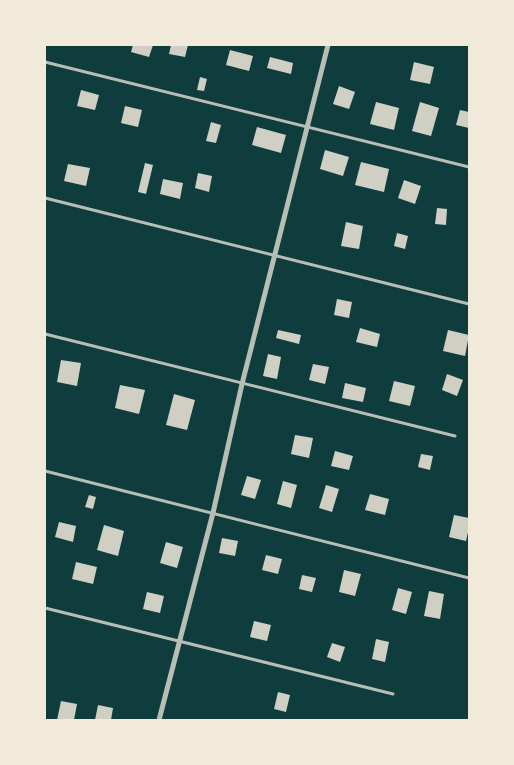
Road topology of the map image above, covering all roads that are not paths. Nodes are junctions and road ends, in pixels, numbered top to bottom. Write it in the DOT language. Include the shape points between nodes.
graph roads {
  1 [pos="328,45"];
  2 [pos="45,62"];
  3 [pos="308,128"];
  4 [pos="469,167"];
  5 [pos="45,198"];
  6 [pos="275,256"];
  7 [pos="469,304"];
  8 [pos="45,334"];
  9 [pos="242,384"];
  10 [pos="454,436"];
  11 [pos="45,471"];
  12 [pos="213,513"];
  13 [pos="469,578"];
  14 [pos="45,608"];
  15 [pos="179,642"];
  16 [pos="393,694"];
  17 [pos="159,720"];
  1 -- 3 [label="street"];
  2 -- 3 [label="lane"];
  3 -- 4 [label="lane"];
  3 -- 6 [label="street"];
  5 -- 6 [label="lane"];
  6 -- 7 [label="lane"];
  6 -- 9 [label="street"];
  8 -- 9 [label="lane"];
  9 -- 10 [label="lane"];
  9 -- 12 [label="street"];
  11 -- 12 [label="lane"];
  12 -- 13 [label="lane"];
  12 -- 15 [label="street"];
  14 -- 15 [label="lane"];
  15 -- 16 [label="lane"];
  15 -- 17 [label="street"];
}
